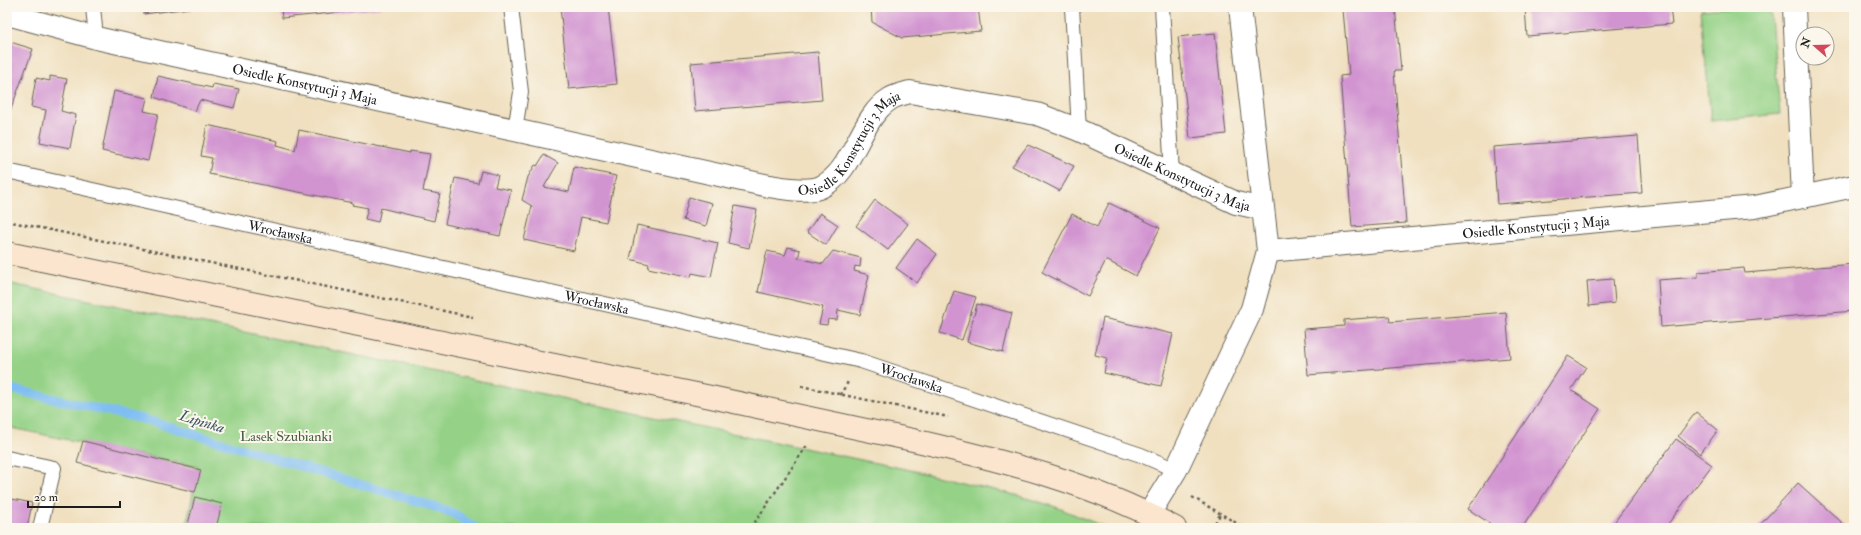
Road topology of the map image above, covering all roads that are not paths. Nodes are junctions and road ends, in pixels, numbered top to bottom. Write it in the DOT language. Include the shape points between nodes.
graph roads {
  1 [pos="93,7"];
  2 [pos="511,7"];
  3 [pos="1072,7"];
  4 [pos="1162,7"];
  5 [pos="1240,7"];
  6 [pos="1794,7"];
  7 [pos="7,14"];
  8 [pos="96,38"];
  9 [pos="515,130"];
  10 [pos="1079,130"];
  11 [pos="7,171"];
  12 [pos="1172,173"];
  13 [pos="1854,186"];
  14 [pos="1803,197"];
  15 [pos="1263,209"];
  16 [pos="1268,251"];
  17 [pos="7,253"];
  18 [pos="7,458"];
  19 [pos="1176,470"];
  20 [pos="1149,514"];
  21 [pos="40,528"];
  22 [pos="1175,528"];
  1 -- 8 [label="lane"];
  2 -- 9 [label="lane" via="521,92"];
  3 -- 10 [label="lane"];
  4 -- 12 [label="lane"];
  5 -- 15 [label="street, Osiedle Konstytucji 3 Maja"];
  6 -- 14 [label="street"];
  7 -- 8 [label="street, Osiedle Konstytucji 3 Maja"];
  8 -- 9 [label="street, Osiedle Konstytucji 3 Maja"];
  9 -- 10 [label="street, Osiedle Konstytucji 3 Maja" via="769,186 798,190 820,187 836,177 877,109 891,98 910,92 1037,114"];
  10 -- 12 [label="street, Osiedle Konstytucji 3 Maja"];
  11 -- 19 [label="lane, Wrocławska" via="861,361 1141,455"];
  12 -- 15 [label="street, Osiedle Konstytucji 3 Maja" via="1236,203"];
  13 -- 14 [label="street, Osiedle Konstytucji 3 Maja"];
  14 -- 16 [label="street, Osiedle Konstytucji 3 Maja" via="1755,207"];
  15 -- 16 [label="street, Osiedle Konstytucji 3 Maja"];
  16 -- 19 [label="street, Osiedle Konstytucji 3 Maja" via="1252,309"];
  17 -- 20 [label="street" via="456,344 974,454 1085,486"];
  18 -- 21 [label="lane" via="54,468"];
  19 -- 20 [label="street, Osiedle Konstytucji 3 Maja"];
  20 -- 22 [label="street"];
}
